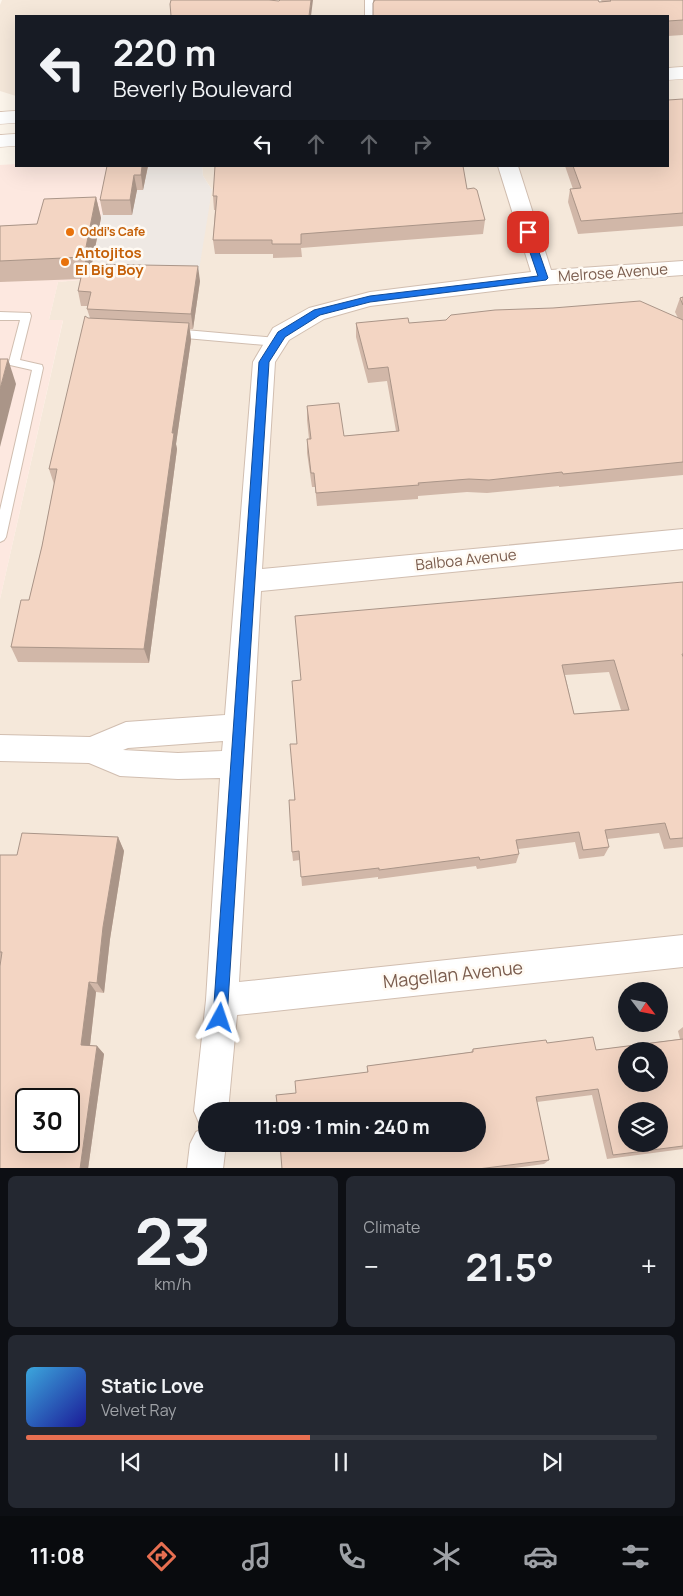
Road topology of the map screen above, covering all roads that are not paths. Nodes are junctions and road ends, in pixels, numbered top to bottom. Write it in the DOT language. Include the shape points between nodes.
graph roads {
  1 [pos="369,0"];
  2 [pos="369,15"];
  3 [pos="683,73"];
  4 [pos="669,74"];
  5 [pos="0,118"];
  6 [pos="15,118"];
  7 [pos="15,140"];
  8 [pos="0,141"];
  9 [pos="508,167"];
  10 [pos="683,268"];
  11 [pos="543,278"];
  12 [pos="0,316"];
  13 [pos="163,332"];
  14 [pos="276,342"];
  15 [pos="0,537"];
  16 [pos="683,539"];
  17 [pos="248,581"];
  18 [pos="238,727"];
  19 [pos="0,748"];
  20 [pos="91,750"];
  21 [pos="236,764"];
  22 [pos="683,951"];
  23 [pos="222,1000"];
  24 [pos="212,1102"];
  25 [pos="207,1152"];
  26 [pos="205,1168"];
  1 -- 2 [label="lane"];
  3 -- 4 [label="main road"];
  5 -- 6 [label="main road"];
  7 -- 8 [label="main road"];
  9 -- 11 [label="street"];
  10 -- 11 [label="street, Melrose Avenue"];
  11 -- 14 [label="street, Melrose Avenue" via="370,299 317,313 282,334"];
  12 -- 15 [label="lane" via="26,316 14,362 38,368"];
  13 -- 14 [label="lane"];
  14 -- 17 [label="street" via="264,362"];
  16 -- 17 [label="street, Balboa Avenue"];
  17 -- 18 [label="street"];
  18 -- 20 [label="street" via="126,735"];
  18 -- 21 [label="street"];
  19 -- 20 [label="street"];
  20 -- 21 [label="street" via="120,763"];
  21 -- 23 [label="street"];
  22 -- 23 [label="street, Magellan Avenue"];
  23 -- 24 [label="street"];
  25 -- 26 [label="street"];
}
